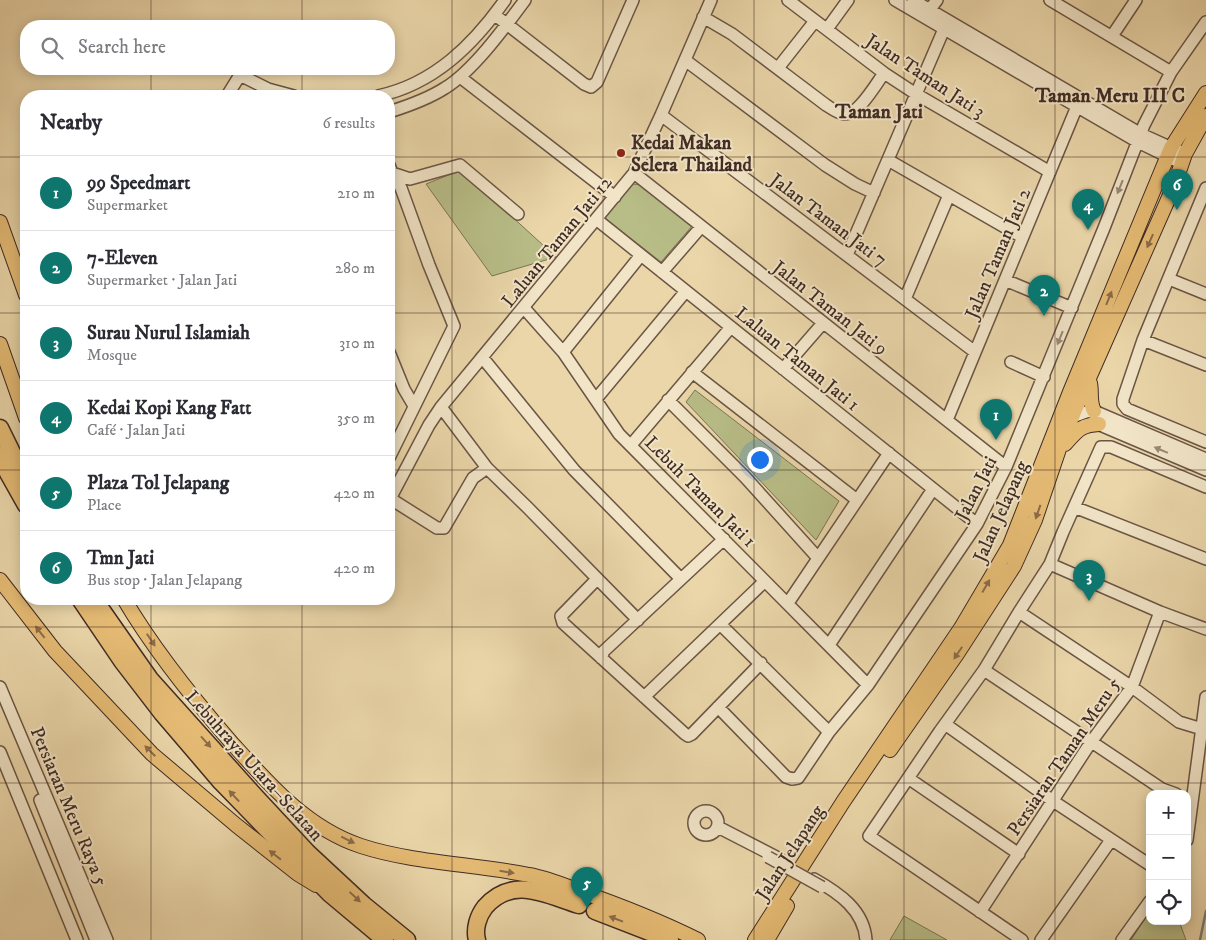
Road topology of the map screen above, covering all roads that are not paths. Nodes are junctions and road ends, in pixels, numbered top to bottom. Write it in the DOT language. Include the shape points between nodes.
graph roads {
  1 [pos="505,0"];
  2 [pos="525,0"];
  3 [pos="632,0"];
  4 [pos="711,0"];
  5 [pos="788,0"];
  6 [pos="848,0"];
  7 [pos="895,0"];
  8 [pos="913,0"];
  9 [pos="936,0"];
  10 [pos="1050,0"];
  11 [pos="1136,0"];
  12 [pos="495,14"];
  13 [pos="927,14"];
  14 [pos="703,17"];
  15 [pos="816,21"];
  16 [pos="1206,22"];
  17 [pos="507,24"];
  18 [pos="827,29"];
  19 [pos="944,29"];
  20 [pos="1112,36"];
  21 [pos="685,60"];
  22 [pos="778,68"];
  23 [pos="1171,72"];
  24 [pos="884,73"];
  25 [pos="240,75"];
  26 [pos="240,75"];
  27 [pos="460,77"];
  28 [pos="234,90"];
  29 [pos="272,90"];
  30 [pos="395,91"];
  31 [pos="1206,93"];
  32 [pos="916,94"];
  33 [pos="1078,103"];
  34 [pos="395,110"];
  35 [pos="661,115"];
  36 [pos="1206,116"];
  37 [pos="1140,138"];
  38 [pos="1169,152"];
  39 [pos="1183,159"];
  40 [pos="888,160"];
  41 [pos="1050,172"];
  42 [pos="634,173"];
  43 [pos="395,174"];
  44 [pos="395,179"];
  45 [pos="1206,188"];
  46 [pos="874,192"];
  47 [pos="950,195"];
  48 [pos="615,197"];
  49 [pos="518,214"];
  50 [pos="1195,216"];
  51 [pos="596,219"];
  52 [pos="1206,221"];
  53 [pos="0,222"];
  54 [pos="701,226"];
  55 [pos="1022,238"];
  56 [pos="641,255"];
  57 [pos="847,255"];
  58 [pos="662,272"];
  59 [pos="20,278"];
  60 [pos="1169,279"];
  61 [pos="1005,280"];
  62 [pos="686,291"];
  63 [pos="1206,294"];
  64 [pos="905,299"];
  65 [pos="524,308"];
  66 [pos="1072,308"];
  67 [pos="823,323"];
  68 [pos="731,327"];
  69 [pos="1143,340"];
  70 [pos="0,344"];
  71 [pos="562,352"];
  72 [pos="975,352"];
  73 [pos="482,357"];
  74 [pos="1011,362"];
  75 [pos="1206,365"];
  76 [pos="395,367"];
  77 [pos="783,369"];
  78 [pos="692,372"];
  79 [pos="1044,377"];
  80 [pos="1089,380"];
  81 [pos="596,400"];
  82 [pos="668,400"];
  83 [pos="20,401"];
  84 [pos="414,406"];
  85 [pos="440,407"];
  86 [pos="1072,411"];
  87 [pos="1096,418"];
  88 [pos="947,420"];
  89 [pos="0,428"];
  90 [pos="1206,442"];
  91 [pos="630,445"];
  92 [pos="395,446"];
  93 [pos="1059,449"];
  94 [pos="889,454"];
  95 [pos="0,455"];
  96 [pos="1206,459"];
  97 [pos="1006,467"];
  98 [pos="486,468"];
  99 [pos="20,469"];
  100 [pos="1206,470"];
  101 [pos="1206,487"];
  102 [pos="395,489"];
  103 [pos="933,489"];
  104 [pos="20,494"];
  105 [pos="857,500"];
  106 [pos="395,501"];
  107 [pos="1074,507"];
  108 [pos="977,524"];
  109 [pos="724,539"];
  110 [pos="818,558"];
  111 [pos="1206,559"];
  112 [pos="1050,564"];
  113 [pos="597,578"];
  114 [pos="681,579"];
  115 [pos="0,580"];
  116 [pos="765,581"];
  117 [pos="788,603"];
  118 [pos="84,605"];
  119 [pos="98,605"];
  120 [pos="128,605"];
  121 [pos="1019,612"];
  122 [pos="1160,612"];
  123 [pos="638,620"];
  124 [pos="720,624"];
  125 [pos="1206,629"];
  126 [pos="829,645"];
  127 [pos="601,658"];
  128 [pos="761,663"];
  129 [pos="984,670"];
  130 [pos="868,685"];
  131 [pos="0,687"];
  132 [pos="1132,688"];
  133 [pos="644,697"];
  134 [pos="1206,697"];
  135 [pos="0,699"];
  136 [pos="718,707"];
  137 [pos="945,724"];
  138 [pos="1202,729"];
  139 [pos="829,732"];
  140 [pos="1091,742"];
  141 [pos="0,752"];
  142 [pos="908,778"];
  143 [pos="1165,790"];
  144 [pos="1191,792"];
  145 [pos="1053,801"];
  146 [pos="1110,840"];
  147 [pos="1018,854"];
  148 [pos="1146,862"];
  149 [pos="329,893"];
  150 [pos="580,905"];
  151 [pos="1146,907"];
  152 [pos="595,911"];
  153 [pos="980,912"];
  154 [pos="762,938"];
  155 [pos="77,940"];
  156 [pos="96,940"];
  157 [pos="107,940"];
  158 [pos="385,940"];
  159 [pos="407,940"];
  160 [pos="476,940"];
  161 [pos="670,940"];
  162 [pos="698,940"];
  163 [pos="862,940"];
  164 [pos="866,940"];
  165 [pos="1022,940"];
  166 [pos="1041,940"];
  167 [pos="1122,940"];
  1 -- 12 [label="street"];
  2 -- 17 [label="street"];
  3 -- 17 [label="street" via="597,82 591,87"];
  4 -- 14 [label="street, Laluan Taman Jati 12"];
  5 -- 15 [label="street, Jalan Taman Jati 3"];
  6 -- 18 [label="street"];
  7 -- 13 [label="street"];
  8 -- 13 [label="street"];
  9 -- 13 [label="street"];
  10 -- 20 [label="street"];
  11 -- 20 [label="street"];
  12 -- 17 [label="street"];
  12 -- 30 [label="street" via="465,49 440,70 419,83"];
  13 -- 19 [label="street"];
  13 -- 33 [label="street"];
  14 -- 21 [label="street, Laluan Taman Jati 12"];
  14 -- 22 [label="street"];
  15 -- 18 [label="street, Jalan Taman Jati 3"];
  15 -- 22 [label="street"];
  16 -- 23 [label="street, Jalan Jati"];
  17 -- 27 [label="street"];
  18 -- 24 [label="street, Jalan Taman Jati 3"];
  19 -- 32 [label="street"];
  19 -- 33 [label="street"];
  20 -- 23 [label="street"];
  21 -- 35 [label="street, Laluan Taman Jati 12"];
  21 -- 46 [label="street" via="825,165"];
  22 -- 24 [label="street" via="826,105 846,114 859,106"];
  23 -- 37 [label="street, Jalan Jati"];
  24 -- 32 [label="street, Jalan Taman Jati 3"];
  25 -- 28 [label="street"];
  26 -- 29 [label="street"];
  27 -- 34 [label="street" via="434,95"];
  27 -- 48 [label="street"];
  31 -- 38 [label="main road, Jalan Jelapang"];
  32 -- 40 [label="street"];
  32 -- 41 [label="street, Jalan Taman Jati 3"];
  33 -- 37 [label="street"];
  33 -- 41 [label="street, Jalan Taman Jati 2"];
  35 -- 42 [label="street, Laluan Taman Jati 12"];
  35 -- 57 [label="street, Jalan Taman Jati 7"];
  36 -- 39 [label="main road, Jalan Jelapang"];
  37 -- 38 [label="street"];
  37 -- 66 [label="street, Jalan Jati, one-way"];
  38 -- 39 [label="street"];
  86 -- 38 [label="main road, Jalan Jelapang, one-way"];
  39 -- 80 [label="main road, Jalan Jelapang, one-way"];
  40 -- 46 [label="street"];
  40 -- 47 [label="street"];
  41 -- 55 [label="street, Jalan Taman Jati 2"];
  42 -- 48 [label="street, Laluan Taman Jati 12"];
  42 -- 54 [label="street, Jalan Taman Jati 9"];
  43 -- 49 [label="street" via="410,179 460,165"];
  44 -- 84 [label="street" via="454,326"];
  45 -- 50 [label="street"];
  46 -- 57 [label="street"];
  47 -- 55 [label="street"];
  47 -- 64 [label="street"];
  48 -- 51 [label="street, Laluan Taman Jati 12"];
  50 -- 52 [label="street"];
  50 -- 60 [label="street"];
  51 -- 56 [label="street, Laluan Taman Jati 1"];
  51 -- 65 [label="street, Laluan Taman Jati 12"];
  53 -- 59 [label="main road"];
  54 -- 58 [label="street"];
  54 -- 67 [label="street, Jalan Taman Jati 9"];
  55 -- 61 [label="street, Jalan Taman Jati 2"];
  56 -- 58 [label="street, Laluan Taman Jati 1"];
  56 -- 71 [label="street"];
  57 -- 64 [label="street, Jalan Taman Jati 7"];
  58 -- 62 [label="street, Laluan Taman Jati 1"];
  60 -- 63 [label="street"];
  60 -- 69 [label="street"];
  61 -- 66 [label="street"];
  61 -- 72 [label="street, Jalan Taman Jati 2"];
  62 -- 68 [label="street, Laluan Taman Jati 1"];
  62 -- 81 [label="street"];
  64 -- 72 [label="street, Jalan Taman Jati 7"];
  65 -- 71 [label="street, Lebuh Taman Jati 1"];
  65 -- 73 [label="street, Laluan Taman Jati 12"];
  66 -- 79 [label="street, Jalan Jati, one-way"];
  67 -- 77 [label="street"];
  67 -- 88 [label="street, Jalan Taman Jati 9"];
  68 -- 77 [label="street, Laluan Taman Jati 1"];
  68 -- 78 [label="street"];
  69 -- 75 [label="street"];
  69 -- 90 [label="street" via="1123,404"];
  70 -- 83 [label="main road"];
  71 -- 81 [label="street, Lebuh Taman Jati 1"];
  72 -- 88 [label="street, Jalan Taman Jati 2"];
  73 -- 85 [label="street, Laluan Taman Jati 12"];
  73 -- 114 [label="street" via="574,470"];
  74 -- 79 [label="street"];
  76 -- 84 [label="street"];
  77 -- 94 [label="street, Laluan Taman Jati 1"];
  78 -- 82 [label="street"];
  78 -- 105 [label="street"];
  79 -- 97 [label="street, Jalan Jati"];
  80 -- 86 [label="main road, Jalan Jelapang"];
  80 -- 87 [label="main road" via="1092,390 1090,401"];
  81 -- 91 [label="street, Lebuh Taman Jati 1"];
  82 -- 91 [label="street"];
  82 -- 110 [label="street" via="745,477"];
  84 -- 92 [label="street"];
  85 -- 98 [label="street"];
  85 -- 102 [label="street, Laluan Taman Jati 12"];
  86 -- 87 [label="street"];
  86 -- 93 [label="main road, Jalan Jelapang"];
  154 -- 86 [label="main road, Jalan Jelapang, one-way" via="843,802 961,628 1010,545"];
  87 -- 93 [label="main road" via="1078,429"];
  87 -- 96 [label="street"];
  100 -- 87 [label="street, one-way"];
  88 -- 97 [label="street, Jalan Taman Jati 9"];
  89 -- 99 [label="highway"];
  91 -- 109 [label="street, Lebuh Taman Jati 1"];
  93 -- 154 [label="main road, Jalan Jelapang, one-way" via="1035,520 1014,566"];
  94 -- 103 [label="street, Laluan Taman Jati 1"];
  94 -- 105 [label="street"];
  95 -- 104 [label="highway"];
  97 -- 108 [label="street, Jalan Jati"];
  98 -- 106 [label="street, Laluan Taman Jati 12" via="473,478 444,528 437,528"];
  98 -- 113 [label="street"];
  101 -- 107 [label="street" via="1108,446 1099,452"];
  103 -- 108 [label="street, Laluan Taman Jati 1"];
  103 -- 126 [label="street"];
  105 -- 110 [label="street"];
  107 -- 111 [label="street"];
  107 -- 112 [label="street"];
  108 -- 130 [label="street, Jalan Jati"];
  109 -- 114 [label="street"];
  109 -- 116 [label="street, Lebuh Taman Jati 1"];
  110 -- 117 [label="street"];
  112 -- 121 [label="street"];
  112 -- 122 [label="street"];
  113 -- 123 [label="street"];
  113 -- 127 [label="street" via="561,616 563,623"];
  114 -- 123 [label="street"];
  149 -- 115 [label="main road, one-way" via="298,874 152,754 55,650"];
  116 -- 117 [label="street, Lebuh Taman Jati 1"];
  116 -- 124 [label="street"];
  117 -- 126 [label="street, Lebuh Taman Jati 1"];
  149 -- 118 [label="highway, Lebuhraya Utara–Selatan, one-way" via="221,782 162,713"];
  119 -- 159 [label="highway, Lebuhraya Utara–Selatan, one-way" via="150,679 255,796 314,859"];
  120 -- 162 [label="main road, one-way" via="171,670 200,706 270,786 300,814 317,824 360,846 387,853 530,875 607,901"];
  121 -- 129 [label="street"];
  121 -- 132 [label="street"];
  122 -- 125 [label="street"];
  122 -- 132 [label="street, Persiaran Taman Meru 5"];
  123 -- 127 [label="street" via="604,651"];
  124 -- 128 [label="street"];
  124 -- 133 [label="street"];
  126 -- 130 [label="street, Lebuh Taman Jati 1"];
  127 -- 133 [label="street"];
  128 -- 136 [label="street"];
  128 -- 139 [label="street"];
  129 -- 137 [label="street"];
  129 -- 140 [label="street"];
  130 -- 139 [label="street, Jalan Jati"];
  131 -- 157 [label="street, Persiaran Meru Raya 5"];
  132 -- 138 [label="street" via="1179,722"];
  132 -- 140 [label="street, Persiaran Taman Meru 5"];
  133 -- 136 [label="street" via="688,736"];
  134 -- 138 [label="street"];
  135 -- 156 [label="street, Persiaran Meru Raya 5"];
  136 -- 139 [label="street, Jalan Jati" via="786,777 792,779 798,778"];
  137 -- 142 [label="street"];
  137 -- 145 [label="street"];
  138 -- 144 [label="street"];
  140 -- 143 [label="street"];
  140 -- 145 [label="street, Persiaran Taman Meru 5"];
  141 -- 155 [label="street"];
  142 -- 147 [label="street"];
  142 -- 153 [label="street" via="869,836"];
  145 -- 146 [label="street"];
  145 -- 147 [label="street, Persiaran Taman Meru 5"];
  146 -- 148 [label="street"];
  146 -- 166 [label="street"];
  147 -- 153 [label="street, Persiaran Taman Meru 5"];
  149 -- 158 [label="highway, Lebuhraya Utara–Selatan"];
  150 -- 160 [label="highway" via="533,890 503,893 492,899 481,912"];
  151 -- 167 [label="street"];
  161 -- 152 [label="highway, one-way"];
  153 -- 165 [label="street"];
  163 -- 164 [label="street, bridge" via="860,927 851,911 836,897 716,829 758,847 835,892 854,909 865,929"];
}
